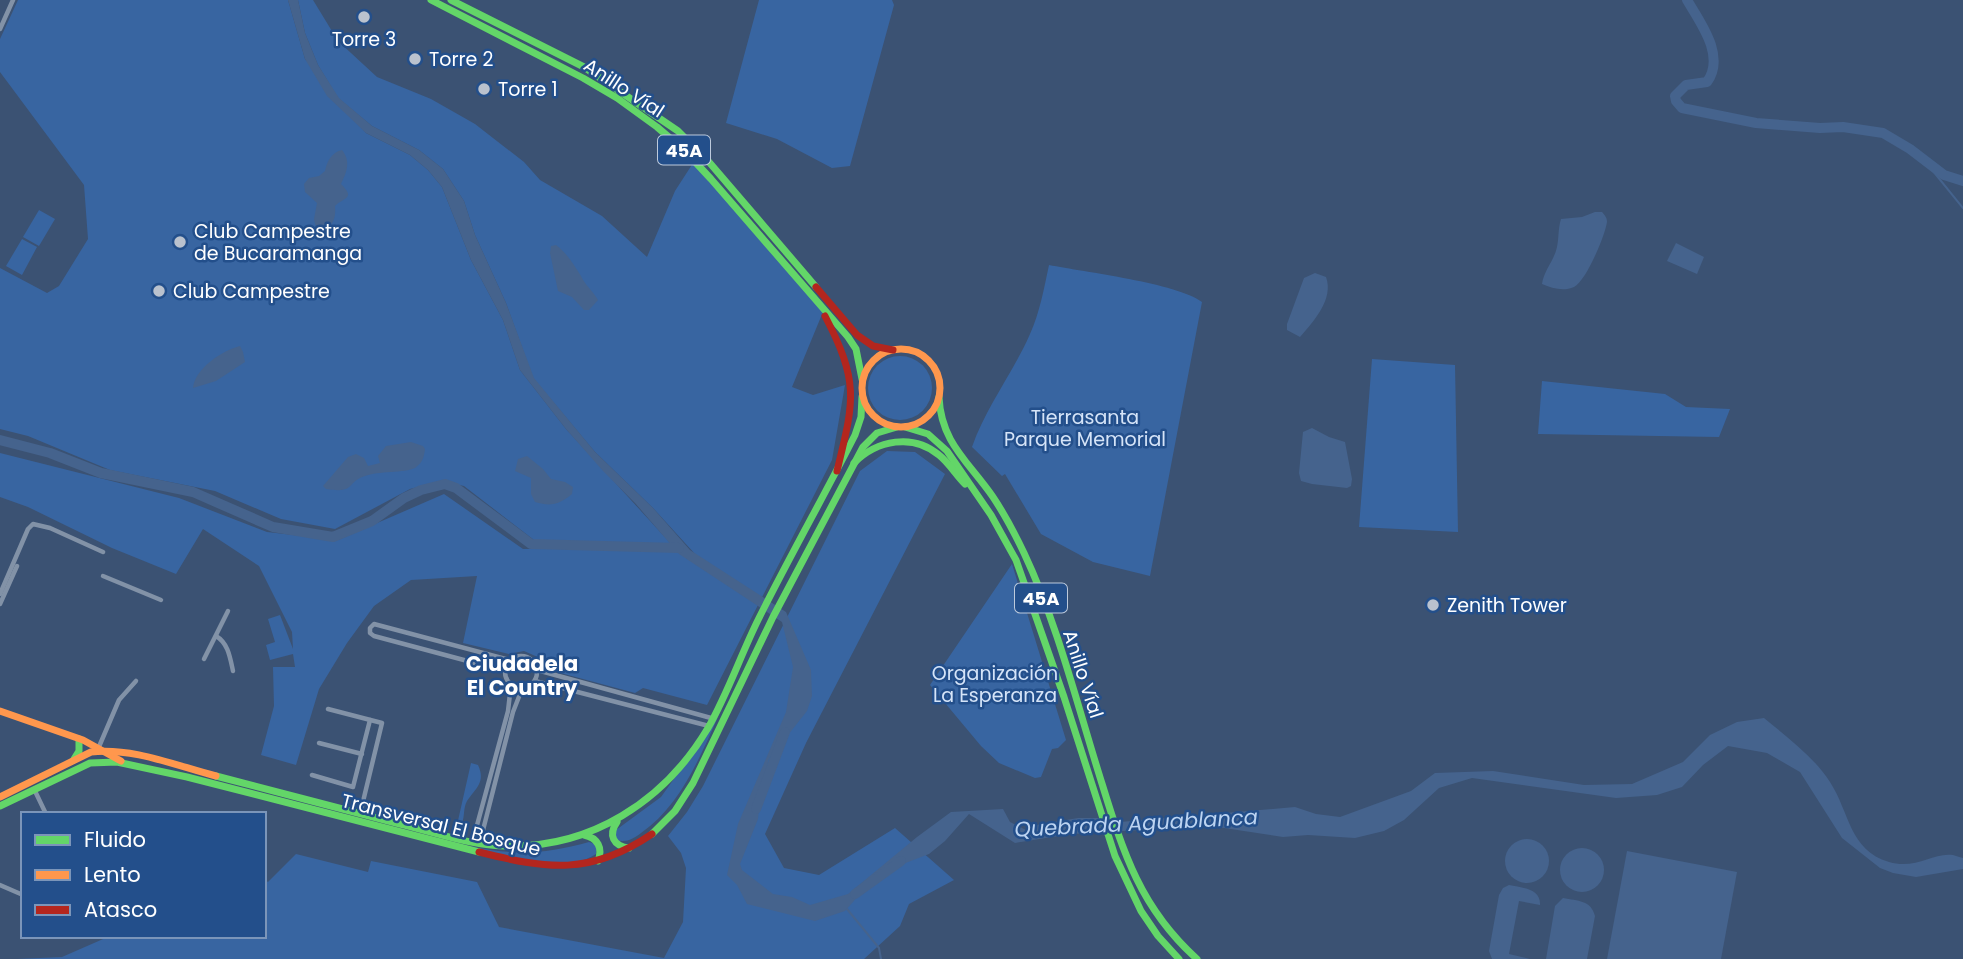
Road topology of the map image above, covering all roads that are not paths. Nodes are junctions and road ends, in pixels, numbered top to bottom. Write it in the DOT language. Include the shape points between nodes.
graph roads {
  1 [pos="13,0"];
  2 [pos="431,0"];
  3 [pos="451,0"];
  4 [pos="0,29"];
  5 [pos="811,294"];
  6 [pos="893,350"];
  7 [pos="862,379"];
  8 [pos="862,397"];
  9 [pos="939,397"];
  10 [pos="901,427"];
  11 [pos="854,463"];
  12 [pos="837,471"];
  13 [pos="977,494"];
  14 [pos="103,552"];
  15 [pos="17,565"];
  16 [pos="103,576"];
  17 [pos="0,594"];
  18 [pos="161,600"];
  19 [pos="0,604"];
  20 [pos="228,611"];
  21 [pos="216,636"];
  22 [pos="204,659"];
  23 [pos="510,660"];
  24 [pos="537,670"];
  25 [pos="233,671"];
  26 [pos="505,671"];
  27 [pos="136,681"];
  28 [pos="535,681"];
  29 [pos="511,685"];
  30 [pos="522,689"];
  31 [pos="328,709"];
  32 [pos="0,711"];
  33 [pos="370,720"];
  34 [pos="710,723"];
  35 [pos="79,739"];
  36 [pos="319,743"];
  37 [pos="98,751"];
  38 [pos="362,754"];
  39 [pos="72,761"];
  40 [pos="90,763"];
  41 [pos="126,763"];
  42 [pos="312,775"];
  43 [pos="35,790"];
  44 [pos="0,797"];
  45 [pos="0,806"];
  46 [pos="45,812"];
  47 [pos="360,814"];
  48 [pos="617,822"];
  49 [pos="583,835"];
  50 [pos="476,841"];
  51 [pos="632,846"];
  52 [pos="598,860"];
  53 [pos="0,885"];
  54 [pos="21,894"];
  55 [pos="1179,959"];
  56 [pos="1197,959"];
  1 -- 4 [label="street"];
  2 -- 5 [label="main road, Anillo Víal / 45A" via="583,78 650,121 691,157"];
  3 -- 6 [label="main road, Anillo Víal / 45A" via="584,67 666,121 709,162 857,335 873,346"];
  5 -- 7 [label="main road, Anillo Víal / 45A" via="853,344"];
  5 -- 12 [label="main road" via="839,343 852,387 850,425"];
  6 -- 7 [label="main road" via="875,358"];
  6 -- 9 [label="main road" via="909,350 929,361 938,375"];
  7 -- 8 [label="main road"];
  8 -- 10 [label="main road" via="875,418"];
  8 -- 12 [label="main road, Transversal El Bosque" via="860,424"];
  9 -- 10 [label="main road" via="927,418"];
  9 -- 56 [label="main road, Anillo Víal / 45A" via="946,436 997,504 1027,560 1135,881 1172,936"];
  10 -- 11 [label="main road, Transversal El Bosque" via="873,436"];
  10 -- 13 [label="main road, Anillo Víal / 45A" via="921,430 938,442"];
  11 -- 13 [label="main road" via="884,444 918,444 940,456"];
  11 -- 51 [label="main road, Transversal El Bosque" via="690,790 667,820"];
  12 -- 34 [label="main road, Transversal El Bosque"];
  13 -- 55 [label="main road, Anillo Víal / 45A" via="1022,572 1113,850 1138,909"];
  14 -- 15 [label="street" via="36,524 28,529"];
  15 -- 17 [label="street"];
  15 -- 19 [label="street"];
  16 -- 18 [label="street"];
  20 -- 21 [label="street"];
  21 -- 22 [label="street"];
  21 -- 25 [label="street" via="227,648"];
  23 -- 24 [label="street" via="525,656"];
  23 -- 26 [label="street"];
  23 -- 26 [label="street" via="374,624 370,628 374,636"];
  24 -- 28 [label="street"];
  24 -- 34 [label="street"];
  26 -- 29 [label="street"];
  27 -- 37 [label="street" via="119,700"];
  28 -- 30 [label="street"];
  28 -- 34 [label="street"];
  29 -- 30 [label="street"];
  29 -- 50 [label="street"];
  30 -- 50 [label="street"];
  31 -- 33 [label="street"];
  32 -- 35 [label="main road" via="41,721"];
  33 -- 38 [label="street"];
  33 -- 47 [label="street" via="382,723"];
  34 -- 48 [label="main road, Transversal El Bosque" via="669,782"];
  35 -- 37 [label="main road"];
  35 -- 39 [label="main road" via="79,751"];
  36 -- 38 [label="street"];
  37 -- 39 [label="main road, Transversal El Bosque"];
  37 -- 40 [label="main road"];
  37 -- 41 [label="main road"];
  37 -- 47 [label="main road, Transversal El Bosque" via="128,754"];
  38 -- 42 [label="street" via="353,787"];
  39 -- 44 [label="main road, Transversal El Bosque"];
  40 -- 41 [label="main road, Transversal El Bosque"];
  40 -- 43 [label="main road, Transversal El Bosque"];
  41 -- 52 [label="main road, Transversal El Bosque" via="526,864 563,867"];
  43 -- 45 [label="main road, Transversal El Bosque"];
  43 -- 46 [label="street"];
  47 -- 50 [label="main road, Transversal El Bosque"];
  48 -- 49 [label="main road, Transversal El Bosque"];
  48 -- 51 [label="main road" via="611,832 615,843"];
  49 -- 50 [label="main road, Transversal El Bosque" via="527,846"];
  49 -- 52 [label="main road" via="599,843"];
  51 -- 52 [label="main road, Transversal El Bosque"];
  53 -- 54 [label="street"];
}
